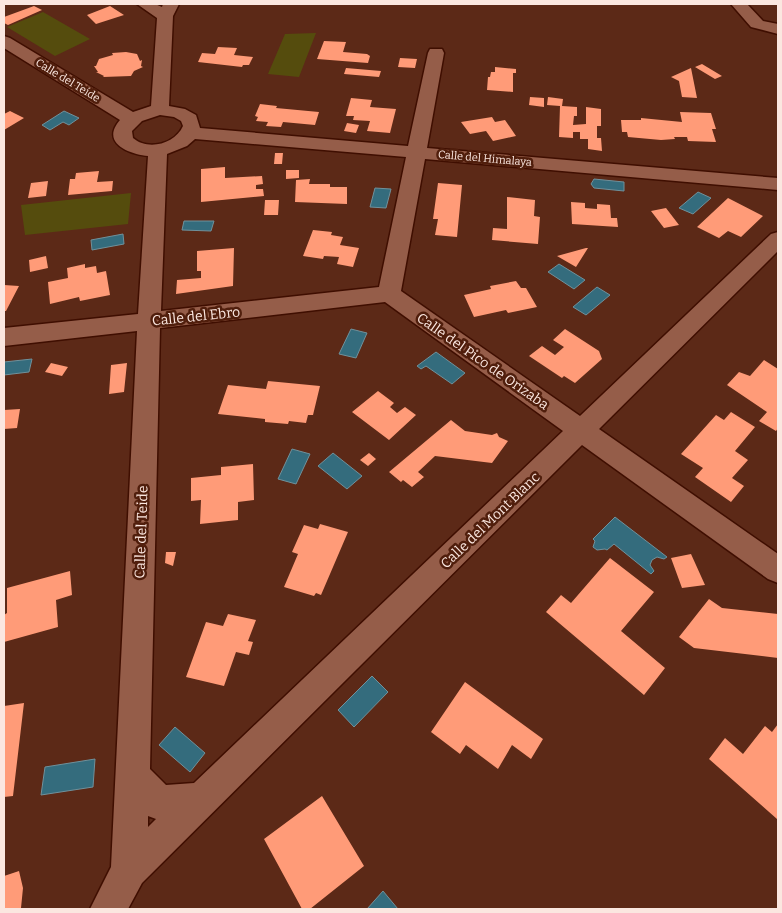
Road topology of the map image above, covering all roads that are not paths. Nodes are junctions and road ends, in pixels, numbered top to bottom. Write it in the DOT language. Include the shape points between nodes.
graph roads {
  1 [pos="145,4"];
  2 [pos="739,4"];
  3 [pos="168,10"];
  4 [pos="778,29"];
  5 [pos="4,41"];
  6 [pos="436,53"];
  7 [pos="160,110"];
  8 [pos="132,119"];
  9 [pos="191,133"];
  10 [pos="158,150"];
  11 [pos="418,152"];
  12 [pos="778,184"];
  13 [pos="778,239"];
  14 [pos="388,294"];
  15 [pos="149,322"];
  16 [pos="4,337"];
  17 [pos="582,430"];
  18 [pos="778,570"];
  19 [pos="132,776"];
  20 [pos="201,800"];
  21 [pos="128,870"];
  22 [pos="108,909"];
  1 -- 3 [label="street"];
  2 -- 4 [label="street" via="757,24"];
  3 -- 7 [label="street"];
  5 -- 8 [label="street, Calle del Teide"];
  6 -- 11 [label="street"];
  7 -- 8 [label="street"];
  7 -- 9 [label="street" via="190,119"];
  8 -- 10 [label="street" via="123,132 128,144"];
  9 -- 10 [label="street" via="178,144"];
  9 -- 11 [label="street, Calle del Himalaya"];
  10 -- 15 [label="street, Calle del Teide"];
  11 -- 12 [label="street, Calle del Himalaya"];
  11 -- 14 [label="street"];
  13 -- 17 [label="street, Calle del Mont Blanc"];
  14 -- 15 [label="street, Calle del Ebro"];
  14 -- 17 [label="street, Calle del Pico de Orizaba"];
  15 -- 16 [label="street, Calle del Ebro"];
  15 -- 19 [label="street, Calle del Teide"];
  17 -- 18 [label="street, Calle del Pico de Orizaba"];
  17 -- 20 [label="street, Calle del Mont Blanc"];
  19 -- 20 [label="street" via="160,803"];
  19 -- 21 [label="street, Calle del Teide"];
  20 -- 21 [label="street, Calle del Mont Blanc"];
  21 -- 22 [label="street, Calle del Teide"];
}
